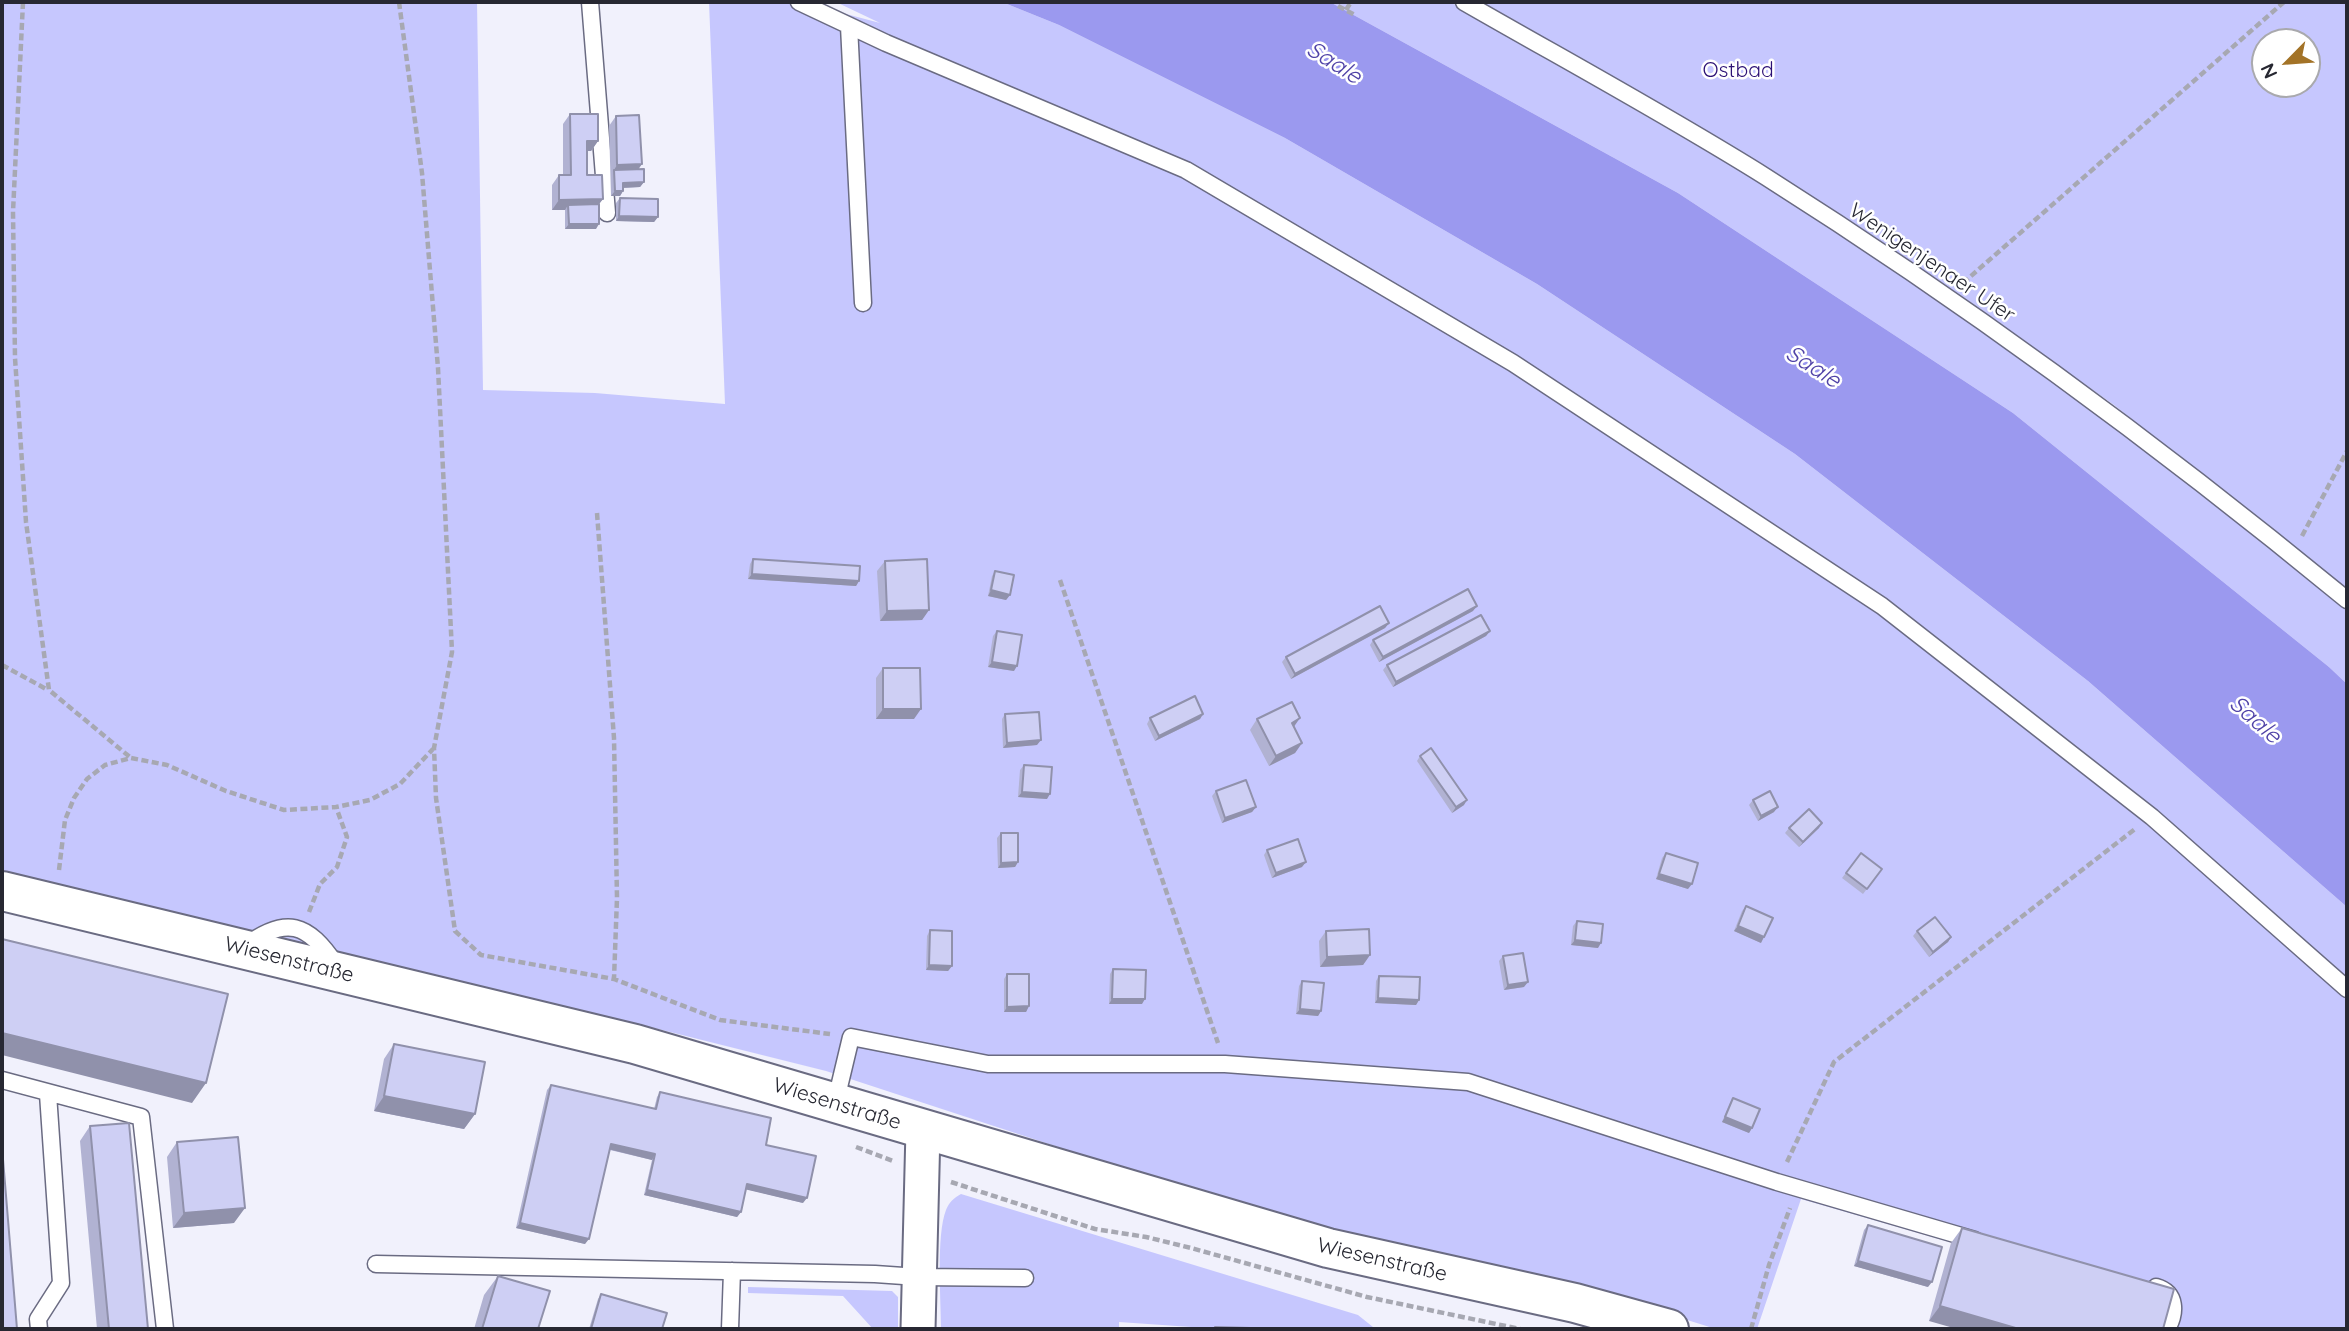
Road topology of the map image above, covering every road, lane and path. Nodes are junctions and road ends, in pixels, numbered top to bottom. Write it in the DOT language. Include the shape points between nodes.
graph roads {
  1 [pos="23,2"];
  2 [pos="399,2"];
  3 [pos="590,2"];
  4 [pos="799,2"];
  5 [pos="1351,2"];
  6 [pos="1464,2"];
  7 [pos="2284,2"];
  8 [pos="1338,6"];
  9 [pos="1346,10"];
  10 [pos="1355,15"];
  11 [pos="849,26"];
  12 [pos="607,214"];
  13 [pos="1947,297"];
  14 [pos="863,303"];
  15 [pos="2347,451"];
  16 [pos="597,513"];
  17 [pos="2292,555"];
  18 [pos="1060,580"];
  19 [pos="2347,600"];
  20 [pos="2,665"];
  21 [pos="49,690"];
  22 [pos="434,748"];
  23 [pos="131,758"];
  24 [pos="336,807"];
  25 [pos="2152,817"];
  26 [pos="2,891"];
  27 [pos="50,903"];
  28 [pos="301,929"];
  29 [pos="241,949"];
  30 [pos="341,973"];
  31 [pos="614,979"];
  32 [pos="2347,989"];
  33 [pos="851,1037"];
  34 [pos="1225,1064"];
  35 [pos="2,1080"];
  36 [pos="48,1094"];
  37 [pos="835,1104"];
  38 [pos="923,1130"];
  39 [pos="849,1145"];
  40 [pos="923,1172"];
  41 [pos="1777,1182"];
  42 [pos="1798,1188"];
  43 [pos="1985,1243"];
  44 [pos="376,1264"];
  45 [pos="732,1271"];
  46 [pos="918,1277"];
  47 [pos="1025,1278"];
  48 [pos="2136,1282"];
  49 [pos="39,1329"];
  50 [pos="165,1329"];
  51 [pos="730,1329"];
  52 [pos="918,1329"];
  53 [pos="1520,1329"];
  54 [pos="1669,1329"];
  55 [pos="1751,1329"];
  56 [pos="2168,1329"];
  1 -- 21 [label="path" via="13,212 15,358 26,522"];
  2 -- 22 [label="path" via="422,173 438,368 452,652"];
  3 -- 12 [label="lane"];
  4 -- 11 [label="lane"];
  5 -- 9 [label="path"];
  6 -- 13 [label="lane, Wenigenjenaer Ufer" via="1764,177"];
  7 -- 13 [label="path"];
  8 -- 9 [label="path"];
  9 -- 10 [label="path"];
  11 -- 14 [label="lane"];
  11 -- 25 [label="lane" via="1186,170 1513,363 1882,606"];
  13 -- 17 [label="lane, Wenigenjenaer Ufer" via="2109,411"];
  15 -- 17 [label="path"];
  16 -- 31 [label="path" via="614,738"];
  17 -- 19 [label="lane, Wenigenjenaer Ufer"];
  18 -- 34 [label="path"];
  20 -- 21 [label="path"];
  21 -- 23 [label="path"];
  22 -- 24 [label="path" via="400,784 370,800"];
  22 -- 31 [label="path" via="436,798 455,931 481,955"];
  23 -- 24 [label="path" via="167,765 284,810"];
  23 -- 27 [label="path" via="105,765 87,779 74,798 65,820"];
  24 -- 28 [label="path" via="347,837 337,867 320,884"];
  25 -- 32 [label="lane"];
  25 -- 41 [label="path" via="1835,1062"];
  26 -- 27 [label="street, Wiesenstraße"];
  27 -- 29 [label="street, Wiesenstraße"];
  28 -- 29 [label="lane" via="263,933"];
  28 -- 30 [label="lane" via="321,943"];
  29 -- 30 [label="street, Wiesenstraße"];
  30 -- 37 [label="street, Wiesenstraße" via="635,1044"];
  31 -- 33 [label="path" via="720,1020"];
  33 -- 34 [label="lane" via="988,1064"];
  33 -- 37 [label="lane"];
  34 -- 41 [label="lane" via="1468,1082"];
  35 -- 36 [label="lane"];
  36 -- 49 [label="lane" via="61,1283 38,1319"];
  36 -- 50 [label="lane" via="141,1117"];
  37 -- 38 [label="street, Wiesenstraße"];
  38 -- 40 [label="street"];
  38 -- 54 [label="street, Wiesenstraße" via="1328,1248 1575,1303"];
  39 -- 40 [label="path"];
  40 -- 46 [label="street"];
  40 -- 53 [label="path" via="1095,1229 1146,1237 1367,1297"];
  41 -- 42 [label="lane"];
  42 -- 43 [label="lane"];
  42 -- 55 [label="path"];
  44 -- 45 [label="lane"];
  45 -- 46 [label="lane"];
  45 -- 51 [label="lane"];
  46 -- 47 [label="lane"];
  46 -- 52 [label="street"];
  48 -- 56 [label="lane" via="2161,1288 2173,1300 2174,1316"];
}
